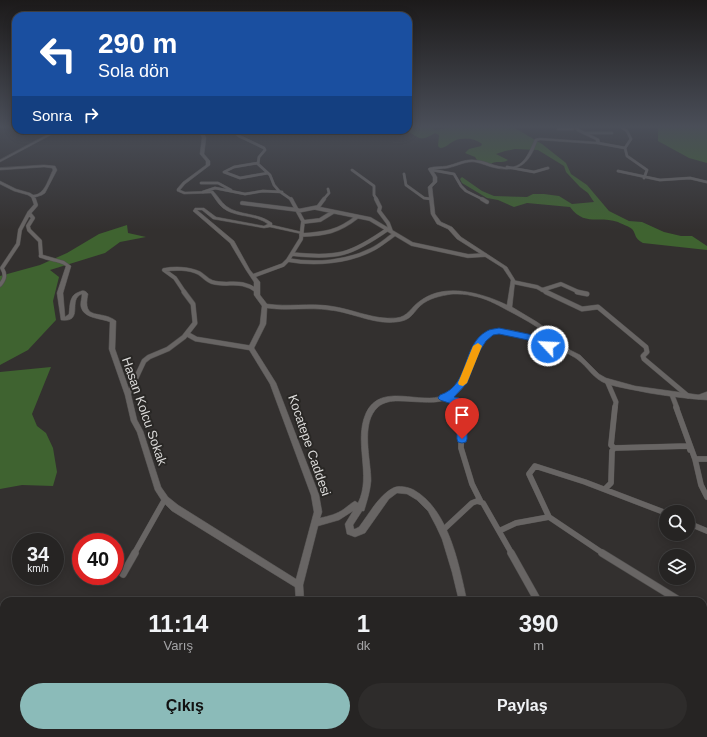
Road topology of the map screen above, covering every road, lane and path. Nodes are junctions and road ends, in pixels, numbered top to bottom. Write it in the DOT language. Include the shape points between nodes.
graph roads {
  1 [pos="208,161"];
  2 [pos="468,161"];
  3 [pos="472,161"];
  4 [pos="527,161"];
  5 [pos="635,161"];
  6 [pos="258,163"];
  7 [pos="507,168"];
  8 [pos="548,168"];
  9 [pos="0,169"];
  10 [pos="352,170"];
  11 [pos="432,170"];
  12 [pos="618,171"];
  13 [pos="268,173"];
  14 [pos="404,174"];
  15 [pos="644,178"];
  16 [pos="0,182"];
  17 [pos="707,182"];
  18 [pos="201,183"];
  19 [pos="328,189"];
  20 [pos="203,192"];
  21 [pos="234,192"];
  22 [pos="282,192"];
  23 [pos="32,196"];
  24 [pos="431,199"];
  25 [pos="487,202"];
  26 [pos="242,203"];
  27 [pos="316,208"];
  28 [pos="298,210"];
  29 [pos="333,212"];
  30 [pos="29,213"];
  31 [pos="357,217"];
  32 [pos="303,222"];
  33 [pos="270,226"];
  34 [pos="389,230"];
  35 [pos="302,234"];
  36 [pos="395,234"];
  37 [pos="292,254"];
  38 [pos="485,255"];
  39 [pos="41,256"];
  40 [pos="288,260"];
  41 [pos="254,276"];
  42 [pos="513,282"];
  43 [pos="0,285"];
  44 [pos="542,290"];
  45 [pos="257,291"];
  46 [pos="587,294"];
  47 [pos="265,306"];
  48 [pos="509,309"];
  49 [pos="187,334"];
  50 [pos="251,348"];
  51 [pos="567,350"];
  52 [pos="607,381"];
  53 [pos="707,394"];
  54 [pos="128,395"];
  55 [pos="672,395"];
  56 [pos="688,396"];
  57 [pos="699,397"];
  58 [pos="443,398"];
  59 [pos="707,398"];
  60 [pos="614,448"];
  61 [pos="695,459"];
  62 [pos="707,459"];
  63 [pos="606,488"];
  64 [pos="707,497"];
  65 [pos="165,499"];
  66 [pos="481,502"];
  67 [pos="360,508"];
  68 [pos="659,511"];
  69 [pos="549,517"];
  70 [pos="316,523"];
  71 [pos="695,526"];
  72 [pos="443,530"];
  73 [pos="499,531"];
  74 [pos="707,531"];
  75 [pos="124,572"];
  76 [pos="299,585"];
  77 [pos="300,597"];
  78 [pos="462,597"];
  79 [pos="536,597"];
  80 [pos="673,597"];
  81 [pos="432,737"];
  82 [pos="450,737"];
  1 -- 20 [label="street" via="208,166 178,190 184,193"];
  2 -- 11 [label="street" via="430,169"];
  3 -- 7 [label="street"];
  4 -- 7 [label="street" via="520,166"];
  5 -- 15 [label="street" via="647,170"];
  6 -- 13 [label="street"];
  6 -- 13 [label="street" via="234,167 224,172 240,178"];
  7 -- 8 [label="street" via="534,172"];
  9 -- 23 [label="street" via="54,167 55,170 43,193 38,197"];
  10 -- 34 [label="street" via="374,186 379,211 388,223"];
  11 -- 24 [label="street" via="435,182 430,187"];
  11 -- 25 [label="street" via="454,174 466,191"];
  12 -- 15 [label="street"];
  13 -- 22 [label="street" via="274,185"];
  14 -- 24 [label="street" via="406,185 424,198"];
  15 -- 17 [label="street" via="670,181 690,178"];
  16 -- 23 [label="street"];
  18 -- 21 [label="street" via="218,183"];
  19 -- 27 [label="street" via="329,192"];
  20 -- 21 [label="street" via="215,188"];
  20 -- 33 [label="street" via="212,192 227,209 262,219"];
  21 -- 22 [label="street"];
  22 -- 28 [label="street" via="293,201"];
  23 -- 30 [label="street" via="36,205"];
  24 -- 38 [label="street" via="433,214 439,223 450,228 459,238"];
  26 -- 28 [label="street"];
  27 -- 28 [label="street"];
  27 -- 29 [label="street"];
  28 -- 32 [label="street"];
  29 -- 31 [label="street"];
  29 -- 32 [label="street" via="318,222"];
  30 -- 39 [label="street" via="33,218 28,226 29,230 40,241"];
  30 -- 43 [label="street" via="20,230 18,244 2,268 5,273"];
  31 -- 34 [label="street" via="376,222"];
  31 -- 35 [label="street" via="331,233"];
  32 -- 35 [label="street"];
  33 -- 35 [label="street"];
  33 -- 41 [label="street" via="215,218 203,209 195,211 232,242"];
  34 -- 36 [label="street"];
  34 -- 37 [label="street" via="347,253"];
  35 -- 37 [label="street"];
  36 -- 38 [label="street" via="412,244 443,252 470,256"];
  36 -- 40 [label="street" via="369,251 349,259 322,262"];
  37 -- 40 [label="street"];
  38 -- 42 [label="street" via="505,267"];
  39 -- 54 [label="street, Hasan Kolcu Sokak" via="59,260 69,266 60,293 63,319 72,315 72,300 83,292 84,310 88,315 113,321 112,349"];
  40 -- 41 [label="street" via="283,265"];
  41 -- 45 [label="street"];
  42 -- 44 [label="street"];
  42 -- 48 [label="street"];
  44 -- 46 [label="street" via="561,284"];
  44 -- 56 [label="street" via="582,309 598,307 646,347 644,360"];
  45 -- 47 [label="street"];
  45 -- 49 [label="street" via="240,282 211,282 191,270 164,270 175,278 193,304 195,323"];
  47 -- 48 [label="street" via="332,308 377,319 396,320 407,318 430,298 456,292 490,299"];
  47 -- 50 [label="street" via="263,324"];
  48 -- 51 [label="street" via="553,336"];
  49 -- 50 [label="street" via="196,339"];
  49 -- 54 [label="street" via="168,349 149,356 144,361"];
  50 -- 70 [label="street, Kocatepe Caddesi" via="273,383 289,425 315,495 318,512"];
  51 -- 52 [label="street" via="578,357 592,372"];
  51 -- 58 [label="street" via="558,350 530,337 499,331 490,333 474,351 464,381 450,396"];
  52 -- 55 [label="street"];
  52 -- 60 [label="street" via="616,402 611,444"];
  53 -- 57 [label="street"];
  54 -- 65 [label="street, Hasan Kolcu Sokak" via="134,421 140,431 158,488"];
  55 -- 56 [label="street"];
  55 -- 61 [label="street"];
  56 -- 57 [label="street"];
  57 -- 59 [label="street"];
  58 -- 66 [label="street" via="456,401 462,408 461,448 472,484"];
  58 -- 67 [label="street" via="386,400 377,403 369,411 365,424 366,492"];
  60 -- 61 [label="street" via="689,446"];
  60 -- 63 [label="street" via="611,483"];
  61 -- 62 [label="street"];
  61 -- 64 [label="street" via="701,485"];
  63 -- 68 [label="street"];
  63 -- 69 [label="street" via="535,466 529,474"];
  65 -- 75 [label="street"];
  65 -- 76 [label="street, Hasan Kolcu Sokak" via="175,508"];
  66 -- 72 [label="street" via="472,503"];
  66 -- 73 [label="street" via="489,511"];
  67 -- 70 [label="street" via="355,506 333,520"];
  67 -- 72 [label="street" via="349,524 350,531 355,533 362,530 386,498 396,490 409,491 424,502"];
  69 -- 73 [label="street" via="516,523"];
  69 -- 80 [label="street" via="618,564"];
  70 -- 76 [label="street, Kocatepe Caddesi"];
  71 -- 74 [label="street"];
  72 -- 78 [label="street"];
  73 -- 79 [label="street"];
  76 -- 77 [label="street, Kocatepe Caddesi"];
  81 -- 82 [label="street"];
}
